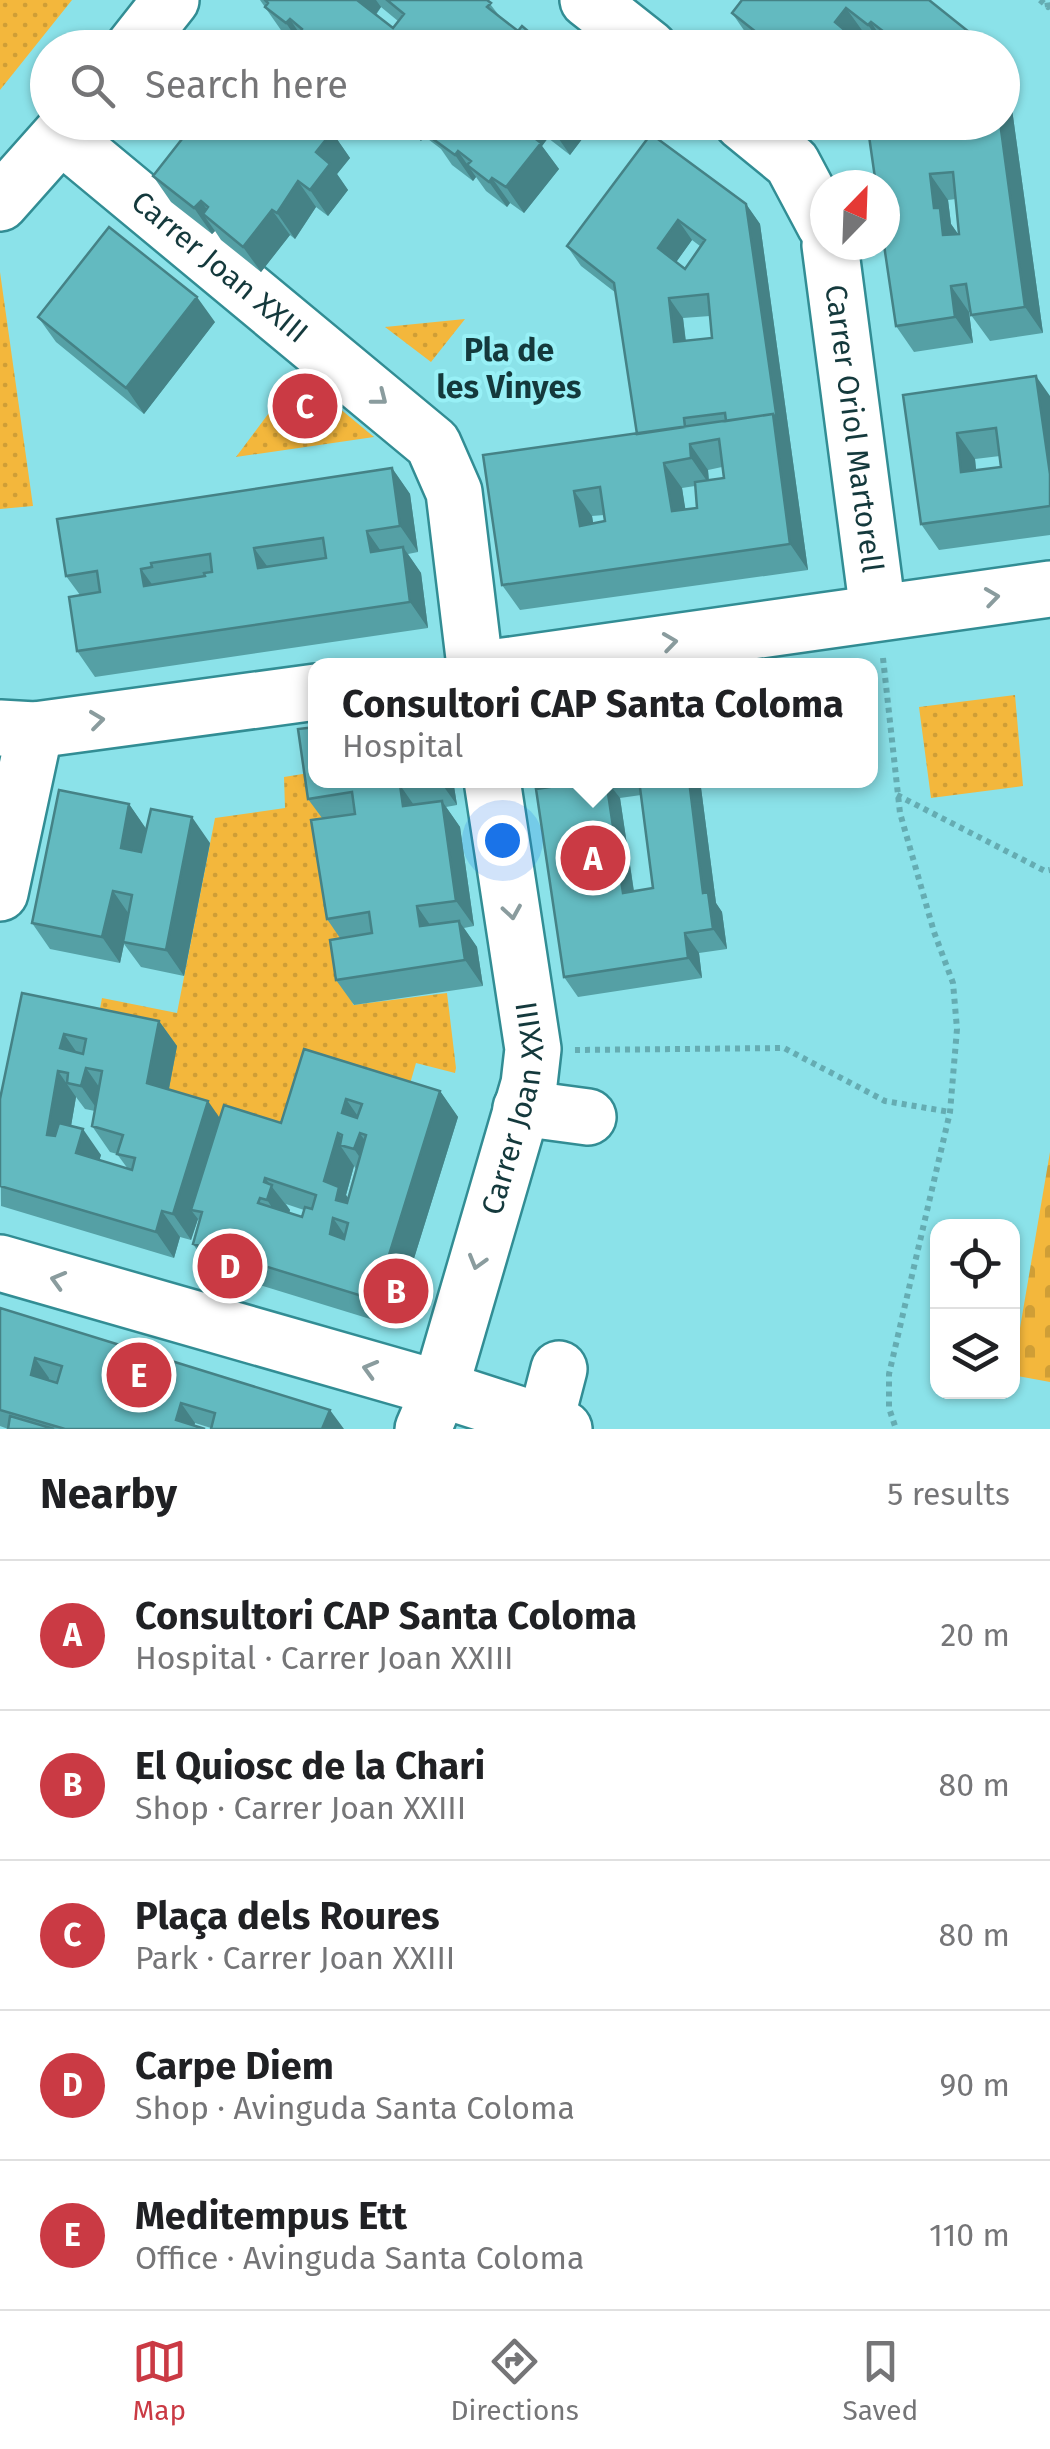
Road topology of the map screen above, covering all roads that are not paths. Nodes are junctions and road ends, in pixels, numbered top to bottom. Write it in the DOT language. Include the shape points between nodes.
graph roads {
  1 [pos="172,0"];
  2 [pos="588,0"];
  3 [pos="148,30"];
  4 [pos="626,30"];
  5 [pos="57,140"];
  6 [pos="80,140"];
  7 [pos="764,140"];
  8 [pos="810,197"];
  9 [pos="0,203"];
  10 [pos="832,260"];
  11 [pos="1050,589"];
  12 [pos="878,612"];
  13 [pos="474,658"];
  14 [pos="559,658"];
  15 [pos="308,693"];
  16 [pos="18,729"];
  17 [pos="493,788"];
  18 [pos="0,893"];
  19 [pos="521,1108"];
  20 [pos="588,1117"];
  21 [pos="0,1263"];
  22 [pos="559,1369"];
  23 [pos="432,1409"];
  24 [pos="554,1426"];
  1 -- 3 [label="street"];
  2 -- 4 [label="street"];
  5 -- 9 [label="street"];
  6 -- 13 [label="street, Carrer Joan XXIII, one-way" via="434,444 454,492"];
  7 -- 8 [label="street" via="792,163"];
  10 -- 12 [label="street, Carrer Oriol Martorell"];
  12 -- 11 [label="street, one-way"];
  14 -- 12 [label="street, one-way"];
  16 -- 15 [label="street, one-way"];
  16 -- 18 [label="street"];
  17 -- 19 [label="street, Carrer Joan XXIII, one-way" via="533,1049"];
  19 -- 20 [label="street"];
  19 -- 23 [label="street, Carrer Joan XXIII, one-way"];
  23 -- 21 [label="street, one-way"];
  22 -- 24 [label="street"];
  23 -- 24 [label="street"];
}
